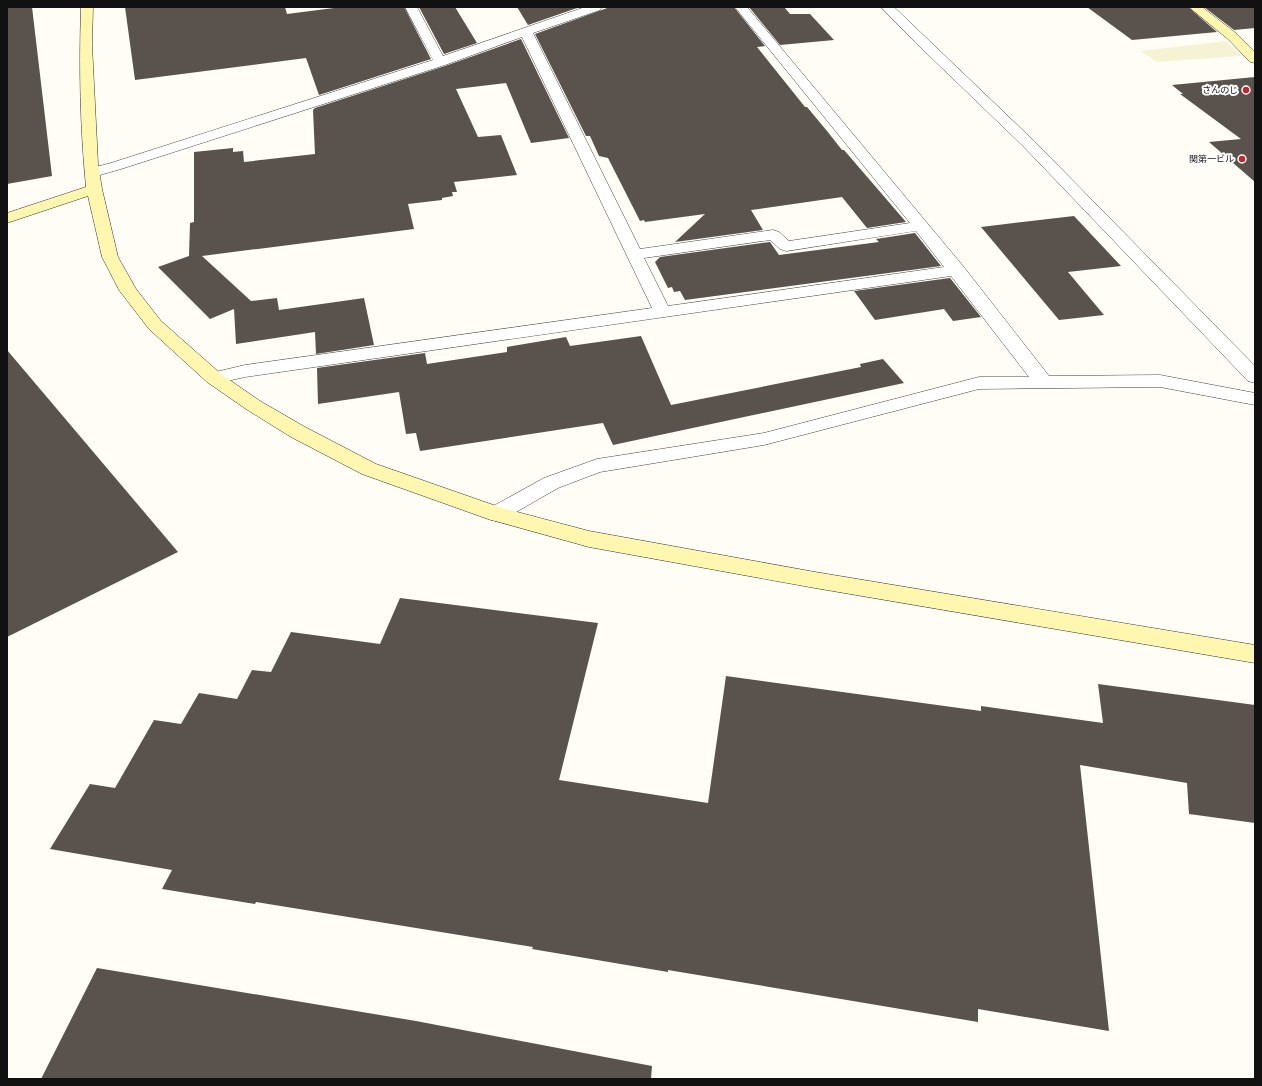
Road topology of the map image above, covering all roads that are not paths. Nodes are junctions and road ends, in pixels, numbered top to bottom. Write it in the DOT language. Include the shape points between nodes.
graph roads {
  1 [pos="87,7"];
  2 [pos="411,7"];
  3 [pos="596,7"];
  4 [pos="741,7"];
  5 [pos="887,7"];
  6 [pos="1195,7"];
  7 [pos="526,32"];
  8 [pos="1254,58"];
  9 [pos="440,62"];
  10 [pos="93,180"];
  11 [pos="7,218"];
  12 [pos="921,226"];
  13 [pos="634,255"];
  14 [pos="957,270"];
  15 [pos="662,311"];
  16 [pos="1255,377"];
  17 [pos="214,378"];
  18 [pos="1043,382"];
  19 [pos="1255,399"];
  20 [pos="496,514"];
  21 [pos="1255,654"];
  1 -- 10 [label="street" via="86,45"];
  2 -- 9 [label="street"];
  3 -- 7 [label="street"];
  4 -- 12 [label="street" via="765,33 767,40"];
  5 -- 16 [label="street" via="1028,143"];
  6 -- 8 [label="street" via="1234,38"];
  7 -- 9 [label="street"];
  7 -- 13 [label="street"];
  9 -- 10 [label="street" via="116,166"];
  10 -- 11 [label="street"];
  10 -- 17 [label="street" via="110,257 128,290 155,324"];
  12 -- 13 [label="street" via="786,246 773,235"];
  12 -- 14 [label="street"];
  13 -- 15 [label="street"];
  14 -- 15 [label="street"];
  14 -- 18 [label="street"];
  15 -- 17 [label="street" via="245,371"];
  17 -- 20 [label="street" via="252,405 369,469"];
  18 -- 19 [label="street" via="1160,381"];
  18 -- 20 [label="street" via="979,383 764,439 597,466 551,483"];
  20 -- 21 [label="street" via="589,539"];
}
